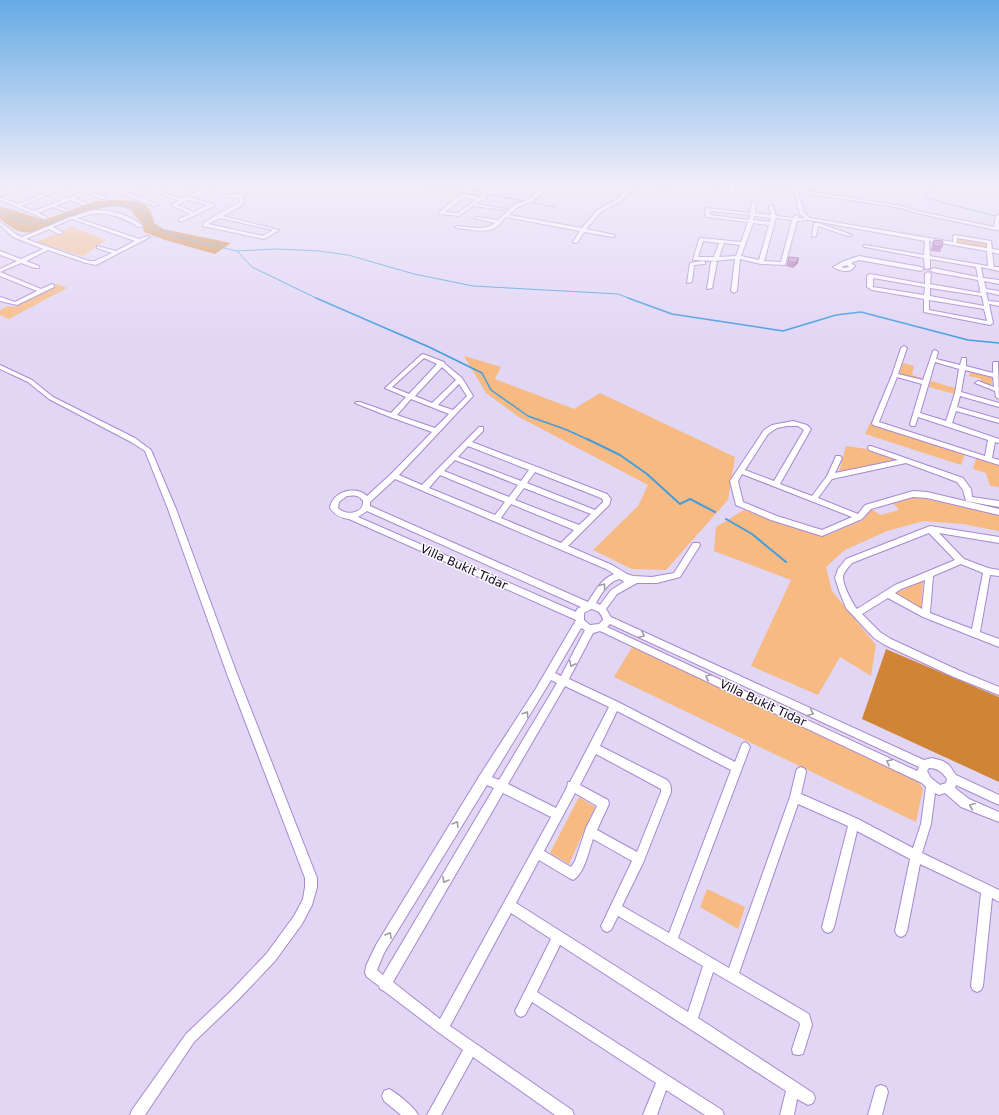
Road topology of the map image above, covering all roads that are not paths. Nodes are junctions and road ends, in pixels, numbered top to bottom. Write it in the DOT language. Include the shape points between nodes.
graph roads {
  1 [pos="17,237"];
  2 [pos="27,237"];
  3 [pos="128,237"];
  4 [pos="146,237"];
  5 [pos="578,237"];
  6 [pos="745,237"];
  7 [pos="768,237"];
  8 [pos="790,237"];
  9 [pos="898,237"];
  10 [pos="955,237"];
  11 [pos="961,237"];
  12 [pos="22,239"];
  13 [pos="927,240"];
  14 [pos="139,241"];
  15 [pos="722,241"];
  16 [pos="575,242"];
  17 [pos="956,243"];
  18 [pos="742,244"];
  19 [pos="865,246"];
  20 [pos="99,247"];
  21 [pos="49,248"];
  22 [pos="990,251"];
  23 [pos="999,252"];
  24 [pos="0,253"];
  25 [pos="116,253"];
  26 [pos="927,256"];
  27 [pos="737,259"];
  28 [pos="715,260"];
  29 [pos="21,261"];
  30 [pos="761,262"];
  31 [pos="846,262"];
  32 [pos="978,265"];
  33 [pos="37,267"];
  34 [pos="991,268"];
  35 [pos="999,269"];
  36 [pos="0,271"];
  37 [pos="927,271"];
  38 [pos="0,274"];
  39 [pos="980,280"];
  40 [pos="987,280"];
  41 [pos="689,282"];
  42 [pos="999,282"];
  43 [pos="927,284"];
  44 [pos="52,286"];
  45 [pos="709,288"];
  46 [pos="41,291"];
  47 [pos="734,291"];
  48 [pos="985,292"];
  49 [pos="999,293"];
  50 [pos="926,297"];
  51 [pos="0,299"];
  52 [pos="999,304"];
  53 [pos="986,305"];
  54 [pos="904,348"];
  55 [pos="935,352"];
  56 [pos="964,359"];
  57 [pos="933,360"];
  58 [pos="442,363"];
  59 [pos="996,363"];
  60 [pos="0,367"];
  61 [pos="962,368"];
  62 [pos="895,375"];
  63 [pos="996,376"];
  64 [pos="460,379"];
  65 [pos="978,383"];
  66 [pos="926,384"];
  67 [pos="998,390"];
  68 [pos="958,393"];
  69 [pos="999,397"];
  70 [pos="410,398"];
  71 [pos="358,403"];
  72 [pos="999,405"];
  73 [pos="433,406"];
  74 [pos="953,408"];
  75 [pos="453,413"];
  76 [pos="916,414"];
  77 [pos="392,416"];
  78 [pos="999,421"];
  79 [pos="912,424"];
  80 [pos="948,424"];
  81 [pos="481,429"];
  82 [pos="436,431"];
  83 [pos="996,439"];
  84 [pos="467,443"];
  85 [pos="872,448"];
  86 [pos="453,457"];
  87 [pos="838,458"];
  88 [pos="988,459"];
  89 [pos="907,461"];
  90 [pos="999,463"];
  91 [pos="534,469"];
  92 [pos="740,471"];
  93 [pos="439,472"];
  94 [pos="394,476"];
  95 [pos="830,477"];
  96 [pos="523,484"];
  97 [pos="776,484"];
  98 [pos="423,489"];
  99 [pos="814,499"];
  100 [pos="510,501"];
  101 [pos="966,501"];
  102 [pos="366,504"];
  103 [pos="999,504"];
  104 [pos="999,512"];
  105 [pos="596,513"];
  106 [pos="350,516"];
  107 [pos="859,517"];
  108 [pos="496,519"];
  109 [pos="580,529"];
  110 [pos="930,529"];
  111 [pos="999,540"];
  112 [pos="696,545"];
  113 [pos="562,547"];
  114 [pos="960,561"];
  115 [pos="987,571"];
  116 [pos="999,573"];
  117 [pos="623,575"];
  118 [pos="929,575"];
  119 [pos="633,582"];
  120 [pos="887,593"];
  121 [pos="589,606"];
  122 [pos="601,609"];
  123 [pos="856,614"];
  124 [pos="926,615"];
  125 [pos="579,619"];
  126 [pos="607,619"];
  127 [pos="601,628"];
  128 [pos="590,629"];
  129 [pos="974,634"];
  130 [pos="999,643"];
  131 [pos="550,674"];
  132 [pos="563,681"];
  133 [pos="999,691"];
  134 [pos="615,705"];
  135 [pos="745,747"];
  136 [pos="594,748"];
  137 [pos="925,765"];
  138 [pos="736,768"];
  139 [pos="801,772"];
  140 [pos="484,778"];
  141 [pos="952,778"];
  142 [pos="928,782"];
  143 [pos="500,786"];
  144 [pos="572,786"];
  145 [pos="947,789"];
  146 [pos="795,797"];
  147 [pos="999,800"];
  148 [pos="558,815"];
  149 [pos="999,817"];
  150 [pos="854,823"];
  151 [pos="590,832"];
  152 [pos="538,853"];
  153 [pos="916,856"];
  154 [pos="639,859"];
  155 [pos="987,890"];
  156 [pos="999,896"];
  157 [pos="509,905"];
  158 [pos="615,908"];
  159 [pos="607,926"];
  160 [pos="828,926"];
  161 [pos="901,932"];
  162 [pos="558,937"];
  163 [pos="672,940"];
  164 [pos="710,963"];
  165 [pos="732,976"];
  166 [pos="384,985"];
  167 [pos="977,986"];
  168 [pos="530,994"];
  169 [pos="521,1011"];
  170 [pos="691,1021"];
  171 [pos="442,1028"];
  172 [pos="471,1048"];
  173 [pos="798,1049"];
  174 [pos="663,1081"];
  175 [pos="793,1088"];
  176 [pos="881,1092"];
  177 [pos="389,1096"];
  178 [pos="808,1098"];
  179 [pos="405,1113"];
  180 [pos="137,1115"];
  181 [pos="434,1115"];
  182 [pos="567,1115"];
  183 [pos="650,1115"];
  184 [pos="717,1115"];
  185 [pos="787,1115"];
  186 [pos="875,1115"];
  1 -- 12 [label="street"];
  2 -- 12 [label="street"];
  3 -- 14 [label="street"];
  4 -- 14 [label="street"];
  5 -- 16 [label="street"];
  6 -- 18 [label="street"];
  7 -- 30 [label="street"];
  8 -- 30 [label="street" via="783,264"];
  9 -- 13 [label="street"];
  10 -- 17 [label="street"];
  11 -- 22 [label="street" via="989,242"];
  12 -- 21 [label="street"];
  13 -- 17 [label="street"];
  13 -- 22 [label="street"];
  13 -- 26 [label="street"];
  14 -- 25 [label="street"];
  15 -- 18 [label="street"];
  15 -- 28 [label="street"];
  15 -- 28 [label="street" via="701,239 696,260"];
  17 -- 22 [label="street"];
  18 -- 27 [label="street"];
  19 -- 26 [label="street"];
  20 -- 25 [label="street"];
  21 -- 25 [label="street" via="91,263 102,261"];
  21 -- 29 [label="street"];
  22 -- 23 [label="street"];
  22 -- 34 [label="street"];
  24 -- 29 [label="street"];
  26 -- 32 [label="street"];
  26 -- 37 [label="street"];
  27 -- 28 [label="street"];
  27 -- 30 [label="street"];
  27 -- 47 [label="street"];
  28 -- 41 [label="street" via="692,264"];
  28 -- 45 [label="street"];
  29 -- 33 [label="street"];
  29 -- 36 [label="street"];
  31 -- 37 [label="street" via="855,259"];
  32 -- 34 [label="street"];
  32 -- 39 [label="street"];
  34 -- 35 [label="street"];
  37 -- 39 [label="street"];
  37 -- 43 [label="street"];
  38 -- 46 [label="street"];
  39 -- 40 [label="street"];
  39 -- 48 [label="street"];
  40 -- 42 [label="street"];
  40 -- 48 [label="street"];
  43 -- 48 [label="street"];
  43 -- 50 [label="street"];
  43 -- 50 [label="street" via="870,276 872,288"];
  44 -- 46 [label="street"];
  46 -- 51 [label="street" via="15,304"];
  48 -- 49 [label="street"];
  48 -- 53 [label="street"];
  50 -- 53 [label="street"];
  50 -- 53 [label="street" via="925,310 929,312 989,323 992,318"];
  52 -- 53 [label="street"];
  54 -- 62 [label="street"];
  55 -- 57 [label="street"];
  56 -- 61 [label="street"];
  57 -- 61 [label="street"];
  57 -- 66 [label="street"];
  58 -- 64 [label="street"];
  58 -- 70 [label="street"];
  58 -- 70 [label="street" via="422,356 388,388"];
  59 -- 63 [label="street"];
  60 -- 180 [label="street" via="30,381 51,398 134,440 148,450 310,878 308,901 298,920 271,957 190,1038"];
  61 -- 63 [label="street"];
  61 -- 68 [label="street"];
  62 -- 66 [label="street"];
  62 -- 88 [label="street" via="876,421 877,425"];
  63 -- 67 [label="street"];
  64 -- 73 [label="street"];
  64 -- 75 [label="street" via="470,396"];
  65 -- 67 [label="street"];
  66 -- 76 [label="street"];
  67 -- 69 [label="street"];
  68 -- 72 [label="street"];
  68 -- 74 [label="street"];
  70 -- 73 [label="street"];
  70 -- 77 [label="street"];
  71 -- 77 [label="street"];
  73 -- 75 [label="street"];
  74 -- 78 [label="street"];
  74 -- 80 [label="street"];
  75 -- 82 [label="street"];
  76 -- 79 [label="street"];
  76 -- 80 [label="street"];
  77 -- 82 [label="street"];
  80 -- 83 [label="street"];
  81 -- 84 [label="street"];
  82 -- 94 [label="street"];
  83 -- 88 [label="street"];
  84 -- 86 [label="street"];
  84 -- 91 [label="street"];
  85 -- 89 [label="street"];
  86 -- 93 [label="street"];
  86 -- 96 [label="street"];
  87 -- 95 [label="street"];
  88 -- 90 [label="street"];
  89 -- 95 [label="street"];
  89 -- 101 [label="street" via="960,480 967,489"];
  91 -- 96 [label="street"];
  91 -- 105 [label="street" via="604,496 607,499 606,503"];
  92 -- 97 [label="street"];
  92 -- 97 [label="street" via="769,429 786,424 807,428"];
  92 -- 107 [label="street" via="734,481 739,503 774,518 822,533"];
  93 -- 98 [label="street"];
  93 -- 100 [label="street"];
  94 -- 98 [label="street"];
  94 -- 102 [label="street"];
  95 -- 99 [label="street"];
  96 -- 100 [label="street"];
  96 -- 105 [label="street"];
  97 -- 99 [label="street"];
  98 -- 108 [label="street"];
  99 -- 107 [label="street"];
  100 -- 108 [label="street"];
  100 -- 109 [label="street"];
  101 -- 103 [label="street"];
  101 -- 104 [label="street"];
  101 -- 107 [label="street" via="912,494 873,504"];
  102 -- 106 [label="street" via="360,513"];
  102 -- 106 [label="street, Villa Bukit Tidar" via="362,495 353,493 338,498 334,504 336,511"];
  102 -- 121 [label="street, Villa Bukit Tidar"];
  105 -- 109 [label="street"];
  106 -- 125 [label="street, Villa Bukit Tidar"];
  108 -- 113 [label="street"];
  109 -- 113 [label="street"];
  110 -- 111 [label="street"];
  110 -- 114 [label="street"];
  110 -- 123 [label="street" via="849,562 841,571 839,578 849,606"];
  112 -- 119 [label="street" via="677,575"];
  113 -- 117 [label="street"];
  114 -- 115 [label="street"];
  114 -- 118 [label="street"];
  115 -- 116 [label="street"];
  115 -- 129 [label="street"];
  117 -- 119 [label="street"];
  121 -- 117 [label="street, one-way" via="607,582 613,577"];
  118 -- 120 [label="street"];
  118 -- 124 [label="street"];
  119 -- 122 [label="street" via="614,592"];
  120 -- 123 [label="street"];
  120 -- 124 [label="street"];
  121 -- 122 [label="street"];
  121 -- 125 [label="street" via="580,611"];
  122 -- 126 [label="street"];
  123 -- 133 [label="street" via="888,642"];
  124 -- 129 [label="street"];
  125 -- 128 [label="street"];
  125 -- 131 [label="street"];
  126 -- 127 [label="street"];
  126 -- 137 [label="street, Villa Bukit Tidar, one-way"];
  127 -- 128 [label="street"];
  142 -- 127 [label="street, Villa Bukit Tidar, one-way"];
  128 -- 132 [label="street, one-way"];
  129 -- 130 [label="street"];
  131 -- 132 [label="street"];
  140 -- 131 [label="street, one-way"];
  132 -- 134 [label="street"];
  132 -- 143 [label="street"];
  134 -- 136 [label="street"];
  134 -- 138 [label="street"];
  135 -- 138 [label="street"];
  136 -- 144 [label="street"];
  136 -- 154 [label="street" via="666,786 666,792"];
  137 -- 141 [label="street" via="937,764 946,769"];
  137 -- 142 [label="street" via="922,771"];
  138 -- 163 [label="street"];
  139 -- 146 [label="street"];
  140 -- 143 [label="street"];
  166 -- 140 [label="street, one-way" via="372,976 371,970 418,885"];
  141 -- 145 [label="street" via="952,785"];
  141 -- 147 [label="street"];
  142 -- 145 [label="street" via="939,790"];
  142 -- 153 [label="street" via="926,824"];
  143 -- 148 [label="street"];
  143 -- 166 [label="street, one-way"];
  144 -- 148 [label="street"];
  144 -- 151 [label="street" via="604,804"];
  149 -- 145 [label="street, one-way" via="965,803"];
  146 -- 150 [label="street"];
  146 -- 165 [label="street"];
  148 -- 152 [label="street"];
  150 -- 153 [label="street"];
  150 -- 160 [label="street"];
  151 -- 152 [label="street" via="573,874"];
  151 -- 154 [label="street"];
  152 -- 157 [label="street"];
  153 -- 155 [label="street"];
  153 -- 161 [label="street"];
  154 -- 158 [label="street"];
  155 -- 156 [label="street"];
  155 -- 167 [label="street"];
  157 -- 162 [label="street"];
  157 -- 171 [label="street"];
  158 -- 159 [label="street"];
  158 -- 163 [label="street"];
  162 -- 168 [label="street"];
  162 -- 170 [label="street"];
  163 -- 164 [label="street"];
  164 -- 165 [label="street"];
  164 -- 170 [label="street"];
  165 -- 173 [label="street" via="805,1018 806,1025"];
  166 -- 171 [label="street"];
  168 -- 169 [label="street"];
  168 -- 174 [label="street"];
  170 -- 175 [label="street"];
  171 -- 172 [label="street"];
  172 -- 181 [label="street"];
  172 -- 182 [label="street"];
  174 -- 183 [label="street"];
  174 -- 184 [label="street"];
  175 -- 178 [label="street"];
  175 -- 185 [label="street"];
  176 -- 186 [label="street"];
  177 -- 179 [label="street"];
}
